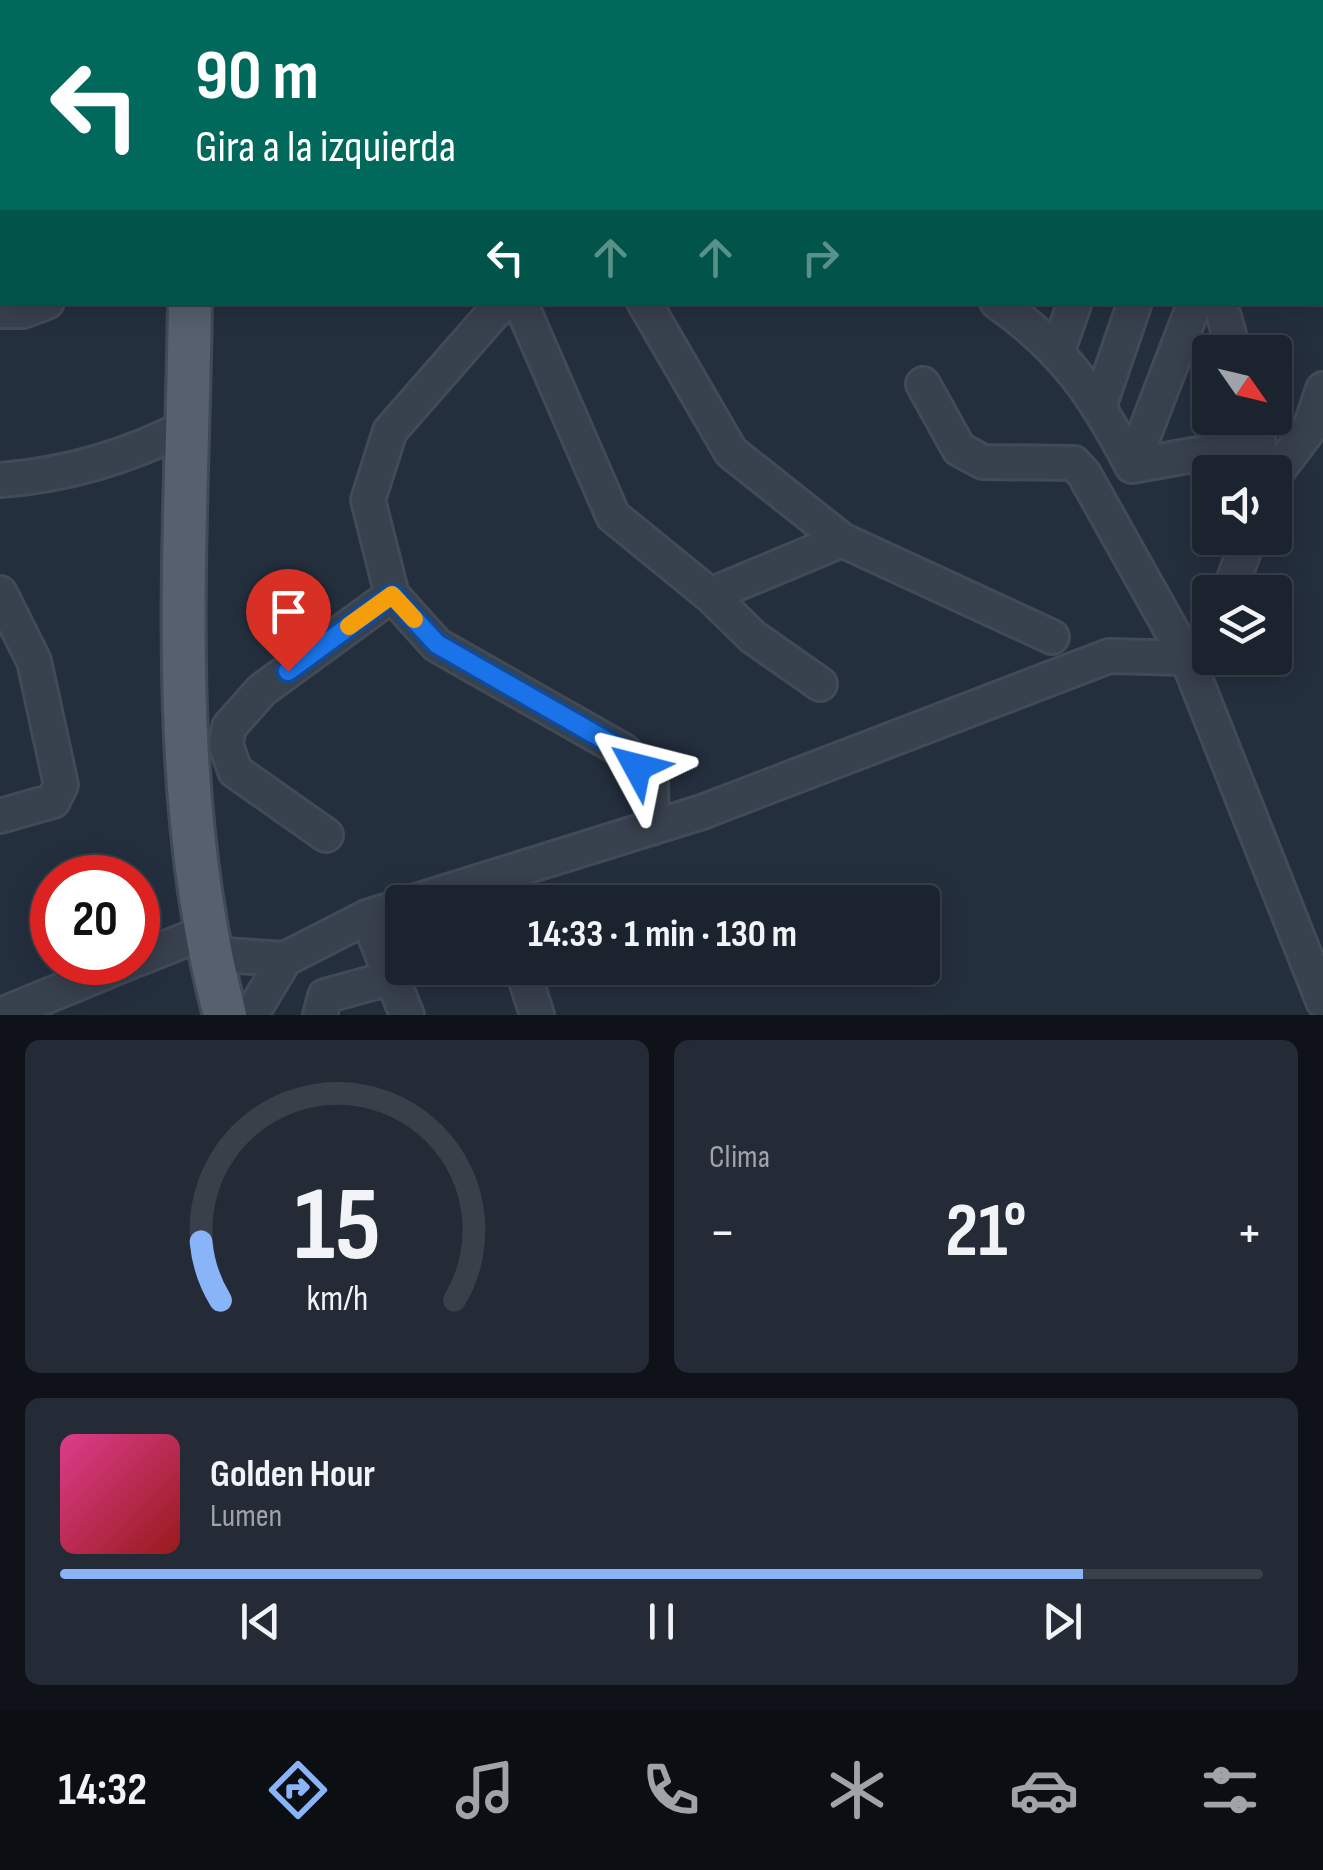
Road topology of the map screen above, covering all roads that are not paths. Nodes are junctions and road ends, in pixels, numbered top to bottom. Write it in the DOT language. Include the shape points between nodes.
graph roads {
  1 [pos="39,305"];
  2 [pos="190,305"];
  3 [pos="500,305"];
  4 [pos="521,305"];
  5 [pos="646,305"];
  6 [pos="1074,305"];
  7 [pos="1135,305"];
  8 [pos="1194,305"];
  9 [pos="1221,305"];
  10 [pos="1010,306"];
  11 [pos="0,311"];
  12 [pos="1229,335"];
  13 [pos="1058,350"];
  14 [pos="922,384"];
  15 [pos="1323,389"];
  16 [pos="1100,404"];
  17 [pos="188,426"];
  18 [pos="1264,452"];
  19 [pos="1132,466"];
  20 [pos="0,480"];
  21 [pos="842,540"];
  22 [pos="392,595"];
  23 [pos="710,595"];
  24 [pos="4,610"];
  25 [pos="1052,637"];
  26 [pos="1192,638"];
  27 [pos="1192,648"];
  28 [pos="1208,675"];
  29 [pos="820,684"];
  30 [pos="0,816"];
  31 [pos="652,828"];
  32 [pos="326,835"];
  33 [pos="510,885"];
  34 [pos="385,911"];
  35 [pos="366,917"];
  36 [pos="206,943"];
  37 [pos="160,954"];
  38 [pos="285,959"];
  39 [pos="385,965"];
  40 [pos="385,979"];
  41 [pos="74,985"];
  42 [pos="393,985"];
  43 [pos="527,985"];
  44 [pos="1323,1001"];
  45 [pos="1,1015"];
  46 [pos="225,1015"];
  47 [pos="251,1015"];
  48 [pos="320,1015"];
  49 [pos="407,1015"];
  50 [pos="537,1015"];
  1 -- 11 [label="street"];
  2 -- 17 [label="main road"];
  3 -- 22 [label="street" via="390,431 368,500"];
  4 -- 23 [label="street" via="612,516"];
  5 -- 21 [label="street" via="731,452"];
  6 -- 13 [label="street"];
  7 -- 16 [label="street"];
  8 -- 19 [label="street"];
  9 -- 12 [label="street"];
  10 -- 13 [label="street"];
  13 -- 16 [label="street"];
  14 -- 26 [label="street" via="959,449 983,462 1074,463"];
  15 -- 18 [label="street" via="1310,428"];
  16 -- 19 [label="street"];
  17 -- 20 [label="street" via="57,476"];
  17 -- 36 [label="main road" via="186,752"];
  18 -- 19 [label="street"];
  21 -- 23 [label="street"];
  21 -- 25 [label="street"];
  22 -- 31 [label="street" via="437,644 624,751 651,782"];
  22 -- 32 [label="street" via="262,690 229,727 226,745 235,772"];
  23 -- 29 [label="street" via="753,637"];
  24 -- 30 [label="street" via="34,660 61,785 52,801"];
  27 -- 31 [label="street" via="1109,656"];
  28 -- 44 [label="street"];
  31 -- 33 [label="street"];
  34 -- 35 [label="street"];
  35 -- 38 [label="street"];
  35 -- 39 [label="street"];
  36 -- 37 [label="street"];
  36 -- 38 [label="street"];
  36 -- 46 [label="main road"];
  38 -- 47 [label="street"];
  40 -- 48 [label="street" via="325,996"];
  41 -- 45 [label="street"];
  42 -- 49 [label="street"];
  43 -- 50 [label="street"];
}
